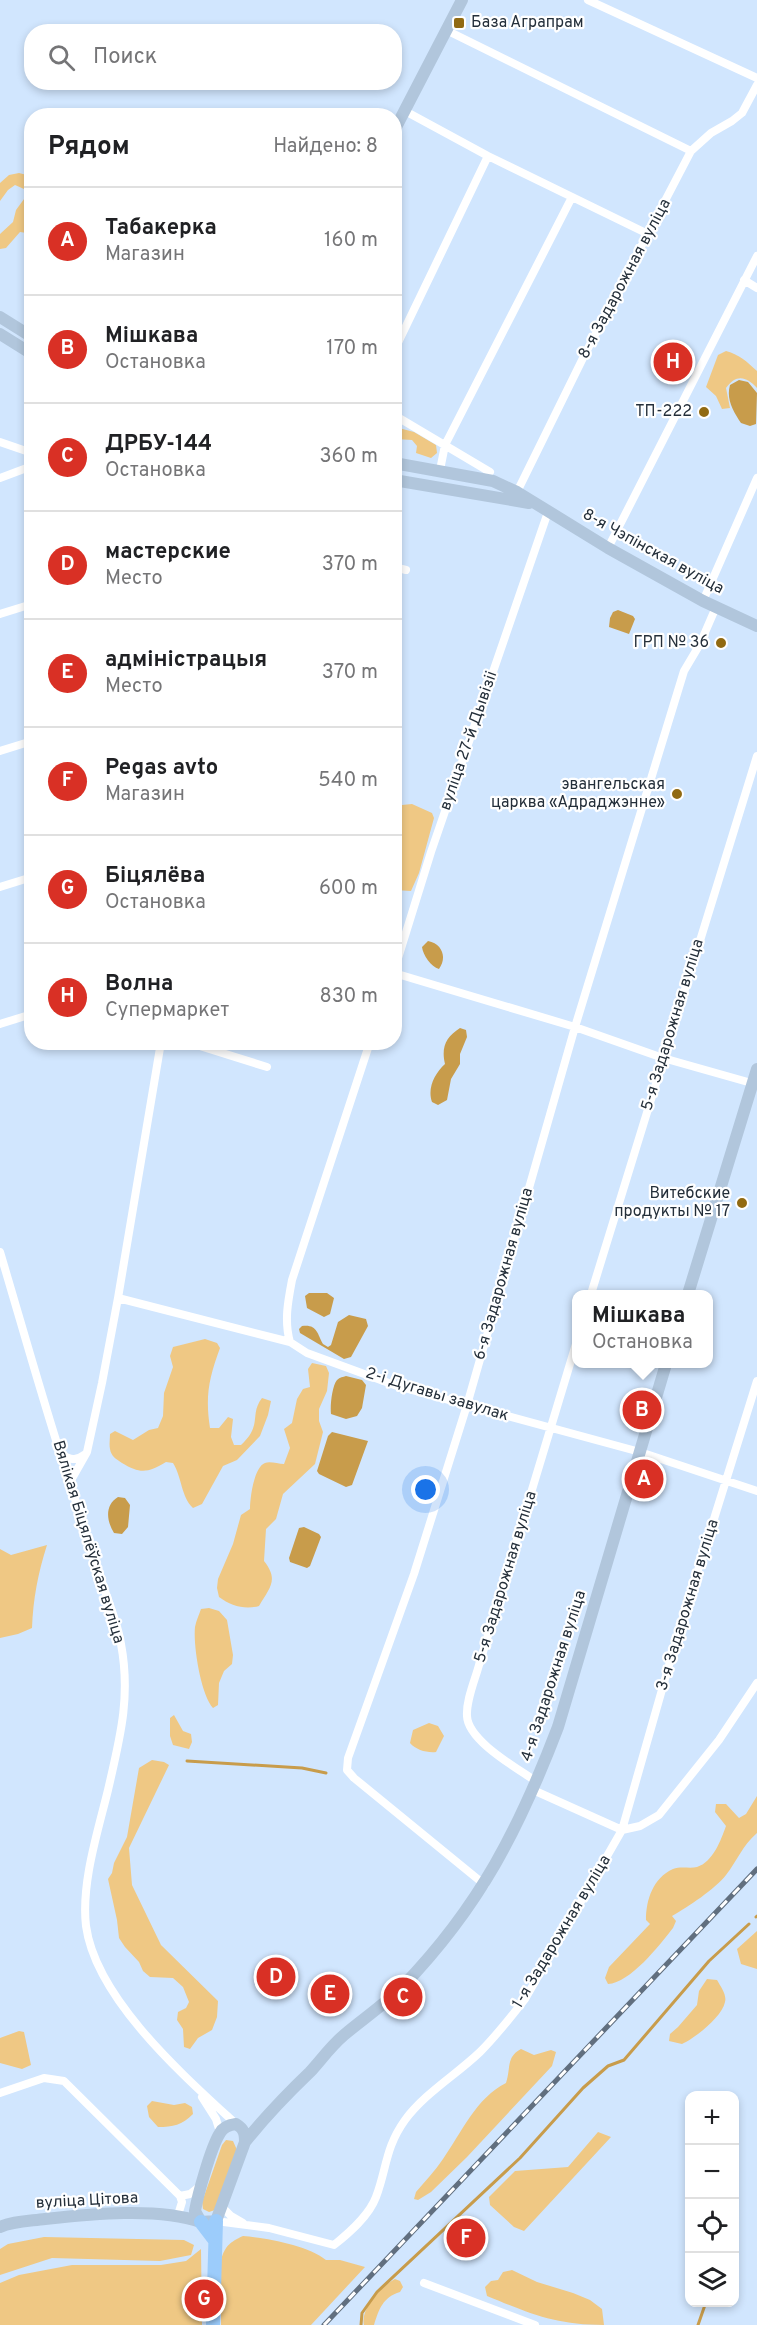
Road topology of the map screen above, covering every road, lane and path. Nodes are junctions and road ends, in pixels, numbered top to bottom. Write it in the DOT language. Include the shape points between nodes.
graph roads {
  1 [pos="462,0"];
  2 [pos="588,0"];
  3 [pos="446,30"];
  4 [pos="757,78"];
  5 [pos="757,85"];
  6 [pos="405,111"];
  7 [pos="402,116"];
  8 [pos="691,151"];
  9 [pos="488,156"];
  10 [pos="572,197"];
  11 [pos="648,234"];
  12 [pos="757,256"];
  13 [pos="744,280"];
  14 [pos="757,288"];
  15 [pos="0,317"];
  16 [pos="24,332"];
  17 [pos="0,334"];
  18 [pos="402,334"];
  19 [pos="24,349"];
  20 [pos="402,420"];
  21 [pos="0,442"];
  22 [pos="445,445"];
  23 [pos="24,450"];
  24 [pos="402,464"];
  25 [pos="24,469"];
  26 [pos="440,470"];
  27 [pos="491,477"];
  28 [pos="0,478"];
  29 [pos="757,478"];
  30 [pos="402,481"];
  31 [pos="517,492"];
  32 [pos="536,504"];
  33 [pos="548,512"];
  34 [pos="608,548"];
  35 [pos="402,569"];
  36 [pos="405,570"];
  37 [pos="703,601"];
  38 [pos="24,606"];
  39 [pos="716,606"];
  40 [pos="0,614"];
  41 [pos="757,626"];
  42 [pos="24,744"];
  43 [pos="0,751"];
  44 [pos="757,756"];
  45 [pos="24,880"];
  46 [pos="0,887"];
  47 [pos="402,946"];
  48 [pos="402,974"];
  49 [pos="24,1016"];
  50 [pos="0,1024"];
  51 [pos="575,1027"];
  52 [pos="160,1050"];
  53 [pos="213,1050"];
  54 [pos="367,1050"];
  55 [pos="663,1058"];
  56 [pos="267,1067"];
  57 [pos="757,1069"];
  58 [pos="755,1084"];
  59 [pos="0,1252"];
  60 [pos="592,1290"];
  61 [pos="689,1290"];
  62 [pos="118,1298"];
  63 [pos="290,1342"];
  64 [pos="572,1357"];
  65 [pos="665,1368"];
  66 [pos="757,1381"];
  67 [pos="467,1405"];
  68 [pos="550,1428"];
  69 [pos="87,1452"];
  70 [pos="640,1452"];
  71 [pos="60,1454"];
  72 [pos="727,1481"];
  73 [pos="70,1482"];
  74 [pos="757,1491"];
  75 [pos="757,1683"];
  76 [pos="535,1786"];
  77 [pos="622,1830"];
  78 [pos="485,1885"];
  79 [pos="195,2087"];
  80 [pos="0,2093"];
  81 [pos="262,2121"];
  82 [pos="239,2126"];
  83 [pos="220,2132"];
  84 [pos="245,2142"];
  85 [pos="201,2184"];
  86 [pos="180,2196"];
  87 [pos="197,2197"];
  88 [pos="222,2207"];
  89 [pos="178,2215"];
  90 [pos="208,2222"];
  91 [pos="1,2224"];
  92 [pos="246,2225"];
  93 [pos="333,2245"];
  94 [pos="424,2283"];
  95 [pos="213,2325"];
  96 [pos="535,2325"];
  1 -- 3 [label="main road"];
  2 -- 4 [label="street"];
  3 -- 6 [label="main road"];
  3 -- 8 [label="street"];
  5 -- 8 [label="street, 8-я Задарожная вуліца" via="742,112"];
  6 -- 7 [label="main road"];
  6 -- 9 [label="street"];
  8 -- 11 [label="street, 8-я Задарожная вуліца"];
  9 -- 10 [label="street"];
  9 -- 18 [label="street"];
  10 -- 11 [label="street"];
  10 -- 22 [label="street"];
  11 -- 31 [label="street, 8-я Задарожная вуліца"];
  12 -- 13 [label="street"];
  13 -- 14 [label="street"];
  13 -- 34 [label="street"];
  15 -- 16 [label="main road"];
  17 -- 19 [label="main road"];
  20 -- 22 [label="street, 8-я Чэпінская вуліца"];
  21 -- 23 [label="street"];
  22 -- 26 [label="street"];
  22 -- 27 [label="street, 8-я Чэпінская вуліца"];
  24 -- 26 [label="main road, 8-я Чэпінская вуліца"];
  25 -- 28 [label="street"];
  26 -- 27 [label="main road, 8-я Чэпінская вуліца"];
  27 -- 31 [label="main road, 8-я Чэпінская вуліца"];
  29 -- 37 [label="street"];
  30 -- 32 [label="main road, 8-я Чэпінская вуліца"];
  31 -- 32 [label="main road, 8-я Чэпінская вуліца"];
  32 -- 33 [label="main road, 8-я Чэпінская вуліца"];
  33 -- 34 [label="main road, 8-я Чэпінская вуліца"];
  33 -- 47 [label="street, вуліца 27-й Дывізіі"];
  34 -- 37 [label="main road, 8-я Чэпінская вуліца"];
  35 -- 36 [label="street"];
  37 -- 39 [label="main road, 8-я Чэпінская вуліца"];
  38 -- 40 [label="street"];
  39 -- 41 [label="main road, 8-я Чэпінская вуліца"];
  39 -- 51 [label="street, 6-я Задарожная вуліца" via="684,671"];
  42 -- 43 [label="street"];
  44 -- 55 [label="street, 5-я Задарожная вуліца"];
  45 -- 46 [label="street"];
  48 -- 51 [label="street"];
  49 -- 50 [label="street"];
  51 -- 55 [label="street"];
  51 -- 67 [label="street, 6-я Задарожная вуліца"];
  52 -- 62 [label="street"];
  53 -- 56 [label="street"];
  54 -- 63 [label="street" via="292,1280 286,1310"];
  55 -- 58 [label="street"];
  55 -- 60 [label="street, 5-я Задарожная вуліца"];
  57 -- 58 [label="main road"];
  58 -- 61 [label="main road"];
  59 -- 71 [label="street, Вялікая Біцялёўская вуліца"];
  62 -- 63 [label="street, 2-і Дугавы завулак"];
  62 -- 69 [label="street"];
  63 -- 67 [label="street, 2-і Дугавы завулак" via="307,1353 397,1386"];
  64 -- 68 [label="street, 5-я Задарожная вуліца"];
  65 -- 70 [label="main road, 4-я Задарожная вуліца"];
  66 -- 72 [label="street, 3-я Задарожная вуліца"];
  67 -- 68 [label="street, 2-і Дугавы завулак"];
  67 -- 78 [label="street, 6-я Задарожная вуліца" via="347,1770"];
  68 -- 70 [label="street, 2-і Дугавы завулак"];
  68 -- 76 [label="street, 5-я Задарожная вуліца" via="467,1714 478,1740"];
  69 -- 71 [label="street" via="72,1460"];
  69 -- 73 [label="street"];
  70 -- 72 [label="street, 2-і Дугавы завулак"];
  70 -- 76 [label="main road, 4-я Задарожная вуліца" via="558,1727"];
  71 -- 73 [label="street, Вялікая Біцялёўская вуліца"];
  72 -- 74 [label="street, 2-і Дугавы завулак"];
  72 -- 77 [label="street, 3-я Задарожная вуліца"];
  73 -- 79 [label="street, Вялікая Біцялёўская вуліца" via="121,1642 126,1693 94,1847 86,1924 105,1980 131,2017"];
  75 -- 77 [label="street" via="719,1740 659,1815 640,1826"];
  76 -- 77 [label="street, 5-я Задарожная вуліца"];
  76 -- 78 [label="main road, 4-я Задарожная вуліца"];
  77 -- 93 [label="street, 1-я Задарожная вуліца" via="525,1999 480,2052 405,2120 388,2148 375,2199 353,2229"];
  78 -- 81 [label="main road, 4-я Задарожная вуліца" via="464,1916 402,1987 342,2037"];
  79 -- 82 [label="street, Вялікая Біцялёўская вуліца"];
  79 -- 83 [label="street, Вялікая Біцялёўская вуліца"];
  80 -- 86 [label="street" via="44,2078 64,2081"];
  81 -- 82 [label="main road, 4-я Задарожная вуліца"];
  81 -- 84 [label="main road, 4-я Задарожная вуліца"];
  82 -- 83 [label="main road, 4-я Задарожная вуліца" via="228,2125"];
  82 -- 84 [label="main road"];
  83 -- 85 [label="main road"];
  84 -- 88 [label="main road"];
  85 -- 86 [label="street" via="190,2194"];
  85 -- 87 [label="main road"];
  86 -- 89 [label="street"];
  87 -- 89 [label="main road"];
  87 -- 90 [label="main road" via="195,2211"];
  88 -- 90 [label="main road"];
  88 -- 92 [label="street, вуліца Цітова"];
  89 -- 90 [label="main road, вуліца Цітова"];
  89 -- 91 [label="main road, вуліца Цітова" via="76,2215"];
  90 -- 92 [label="street, вуліца Цітова"];
  90 -- 95 [label="main road" via="214,2239"];
  92 -- 93 [label="street, вуліца Цітова"];
  94 -- 96 [label="street"];
}
